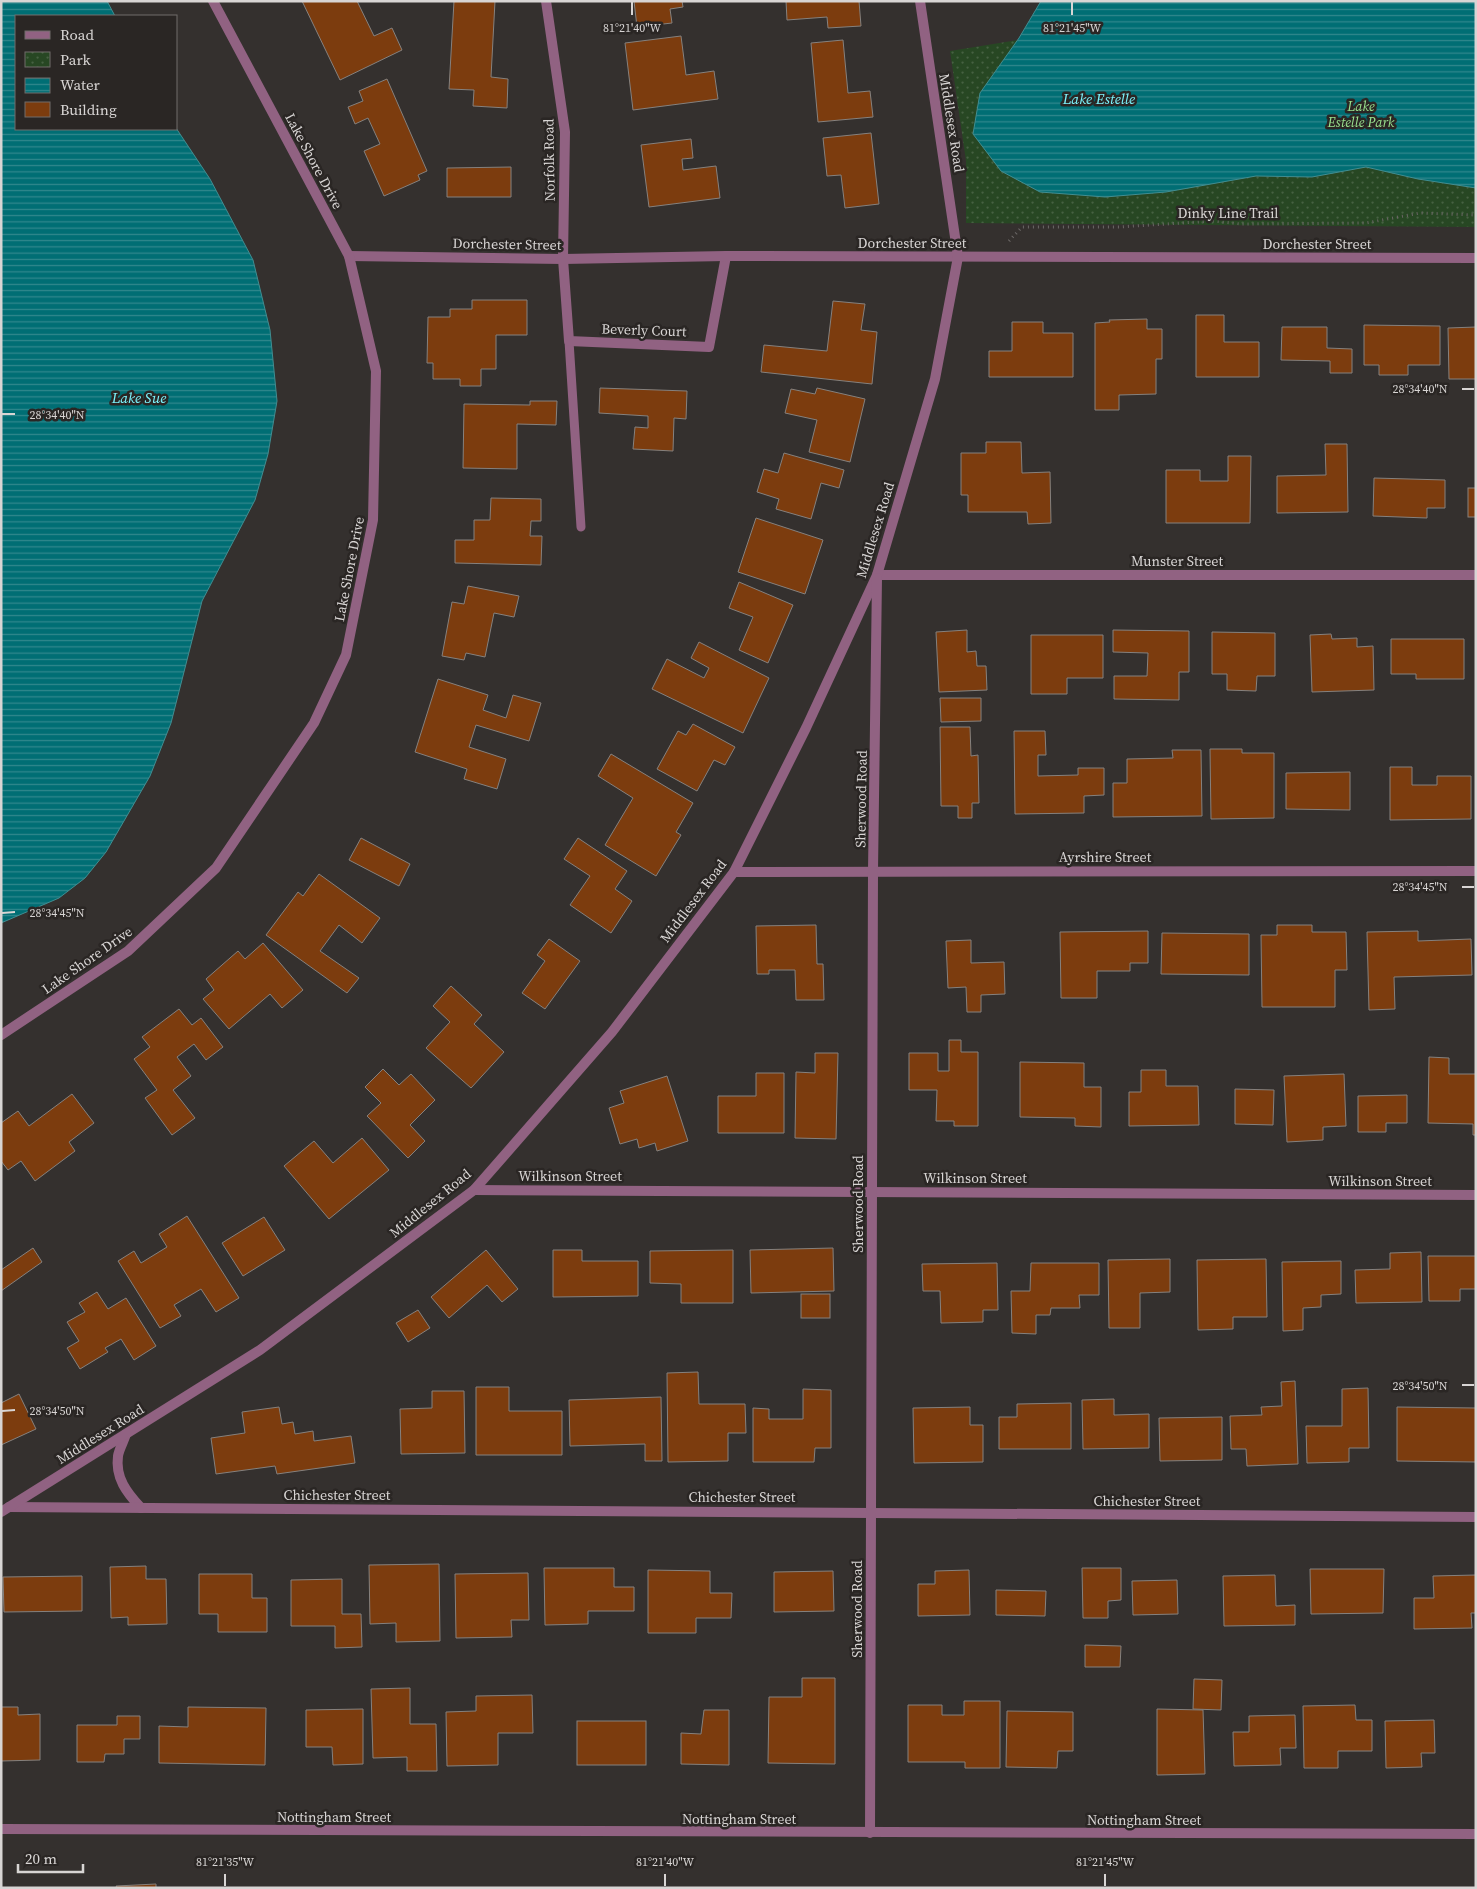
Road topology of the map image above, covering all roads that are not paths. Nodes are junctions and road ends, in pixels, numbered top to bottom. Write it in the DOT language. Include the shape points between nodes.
graph roads {
  1 [pos="214,1"];
  2 [pos="546,1"];
  3 [pos="920,1"];
  4 [pos="348,256"];
  5 [pos="726,256"];
  6 [pos="958,257"];
  7 [pos="1476,258"];
  8 [pos="563,259"];
  9 [pos="569,342"];
  10 [pos="581,527"];
  11 [pos="878,575"];
  12 [pos="1476,575"];
  13 [pos="1476,870"];
  14 [pos="874,871"];
  15 [pos="734,872"];
  16 [pos="1,1035"];
  17 [pos="474,1190"];
  18 [pos="872,1191"];
  19 [pos="1476,1195"];
  20 [pos="126,1434"];
  21 [pos="141,1508"];
  22 [pos="5,1509"];
  23 [pos="872,1512"];
  24 [pos="1476,1517"];
  25 [pos="1,1829"];
  26 [pos="870,1833"];
  27 [pos="1476,1834"];
  1 -- 4 [label="street, Lake Shore Drive"];
  2 -- 8 [label="street, Norfolk Road" via="565,132"];
  3 -- 6 [label="street, Middlesex Road"];
  4 -- 8 [label="street, Dorchester Street"];
  4 -- 16 [label="street, Lake Shore Drive" via="376,371 373,520 346,655 314,723 216,868 128,951"];
  5 -- 6 [label="street, Dorchester Street"];
  5 -- 8 [label="street, Dorchester Street"];
  5 -- 9 [label="street, Beverly Court" via="709,347"];
  6 -- 7 [label="street, Dorchester Street"];
  6 -- 11 [label="street, Middlesex Road" via="935,379"];
  8 -- 9 [label="street"];
  9 -- 10 [label="lane"];
  11 -- 12 [label="street, Munster Street"];
  11 -- 14 [label="street, Sherwood Road"];
  11 -- 15 [label="street, Middlesex Road"];
  13 -- 14 [label="street, Ayrshire Street"];
  14 -- 15 [label="street, Ayrshire Street"];
  14 -- 18 [label="street, Sherwood Road"];
  15 -- 17 [label="street, Middlesex Road" via="612,1032"];
  17 -- 18 [label="street, Wilkinson Street"];
  17 -- 20 [label="street, Middlesex Road" via="260,1350"];
  18 -- 19 [label="street, Wilkinson Street"];
  18 -- 23 [label="street, Sherwood Road"];
  20 -- 21 [label="street" via="118,1456 120,1478 125,1491"];
  20 -- 22 [label="street, Middlesex Road"];
  21 -- 22 [label="street, Chichester Street"];
  21 -- 23 [label="street, Chichester Street"];
  23 -- 24 [label="street, Chichester Street"];
  23 -- 26 [label="street, Sherwood Road"];
  25 -- 26 [label="street, Nottingham Street"];
  26 -- 27 [label="street, Nottingham Street"];
}
